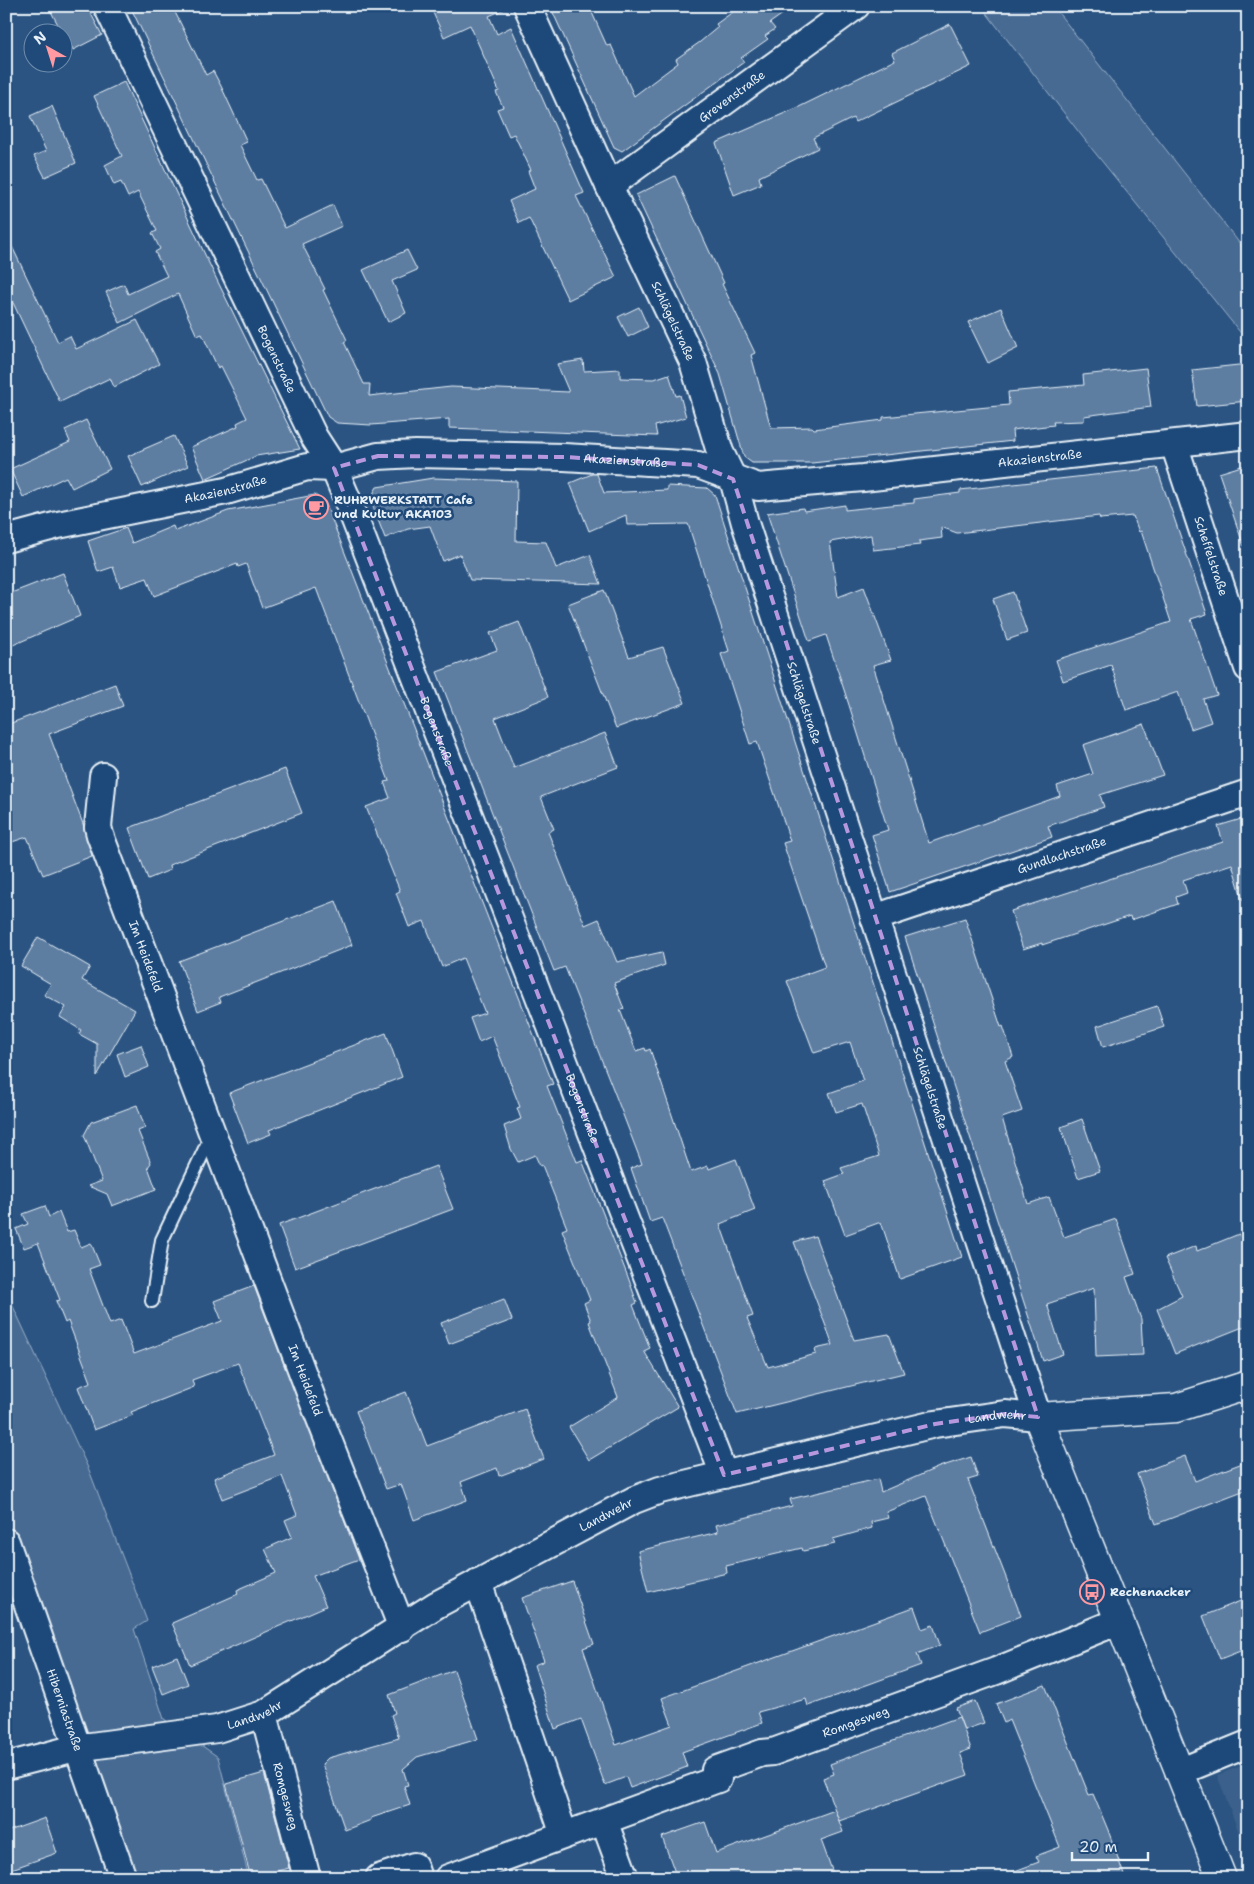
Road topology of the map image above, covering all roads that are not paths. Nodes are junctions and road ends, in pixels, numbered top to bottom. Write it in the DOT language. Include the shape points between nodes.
graph roads {
  1 [pos="107,6"];
  2 [pos="527,6"];
  3 [pos="856,6"];
  4 [pos="609,186"];
  5 [pos="1248,435"];
  6 [pos="1174,444"];
  7 [pos="334,468"];
  8 [pos="733,479"];
  9 [pos="6,538"];
  10 [pos="1248,668"];
  11 [pos="103,776"];
  12 [pos="1248,793"];
  13 [pos="874,918"];
  14 [pos="212,1132"];
  15 [pos="152,1301"];
  16 [pos="1248,1385"];
  17 [pos="1038,1417"];
  18 [pos="724,1475"];
  19 [pos="6,1542"];
  20 [pos="478,1582"];
  21 [pos="1119,1621"];
  22 [pos="402,1628"];
  23 [pos="264,1714"];
  24 [pos="1248,1744"];
  25 [pos="76,1748"];
  26 [pos="6,1766"];
  27 [pos="1179,1772"];
  28 [pos="604,1821"];
  29 [pos="564,1835"];
  30 [pos="123,1878"];
  31 [pos="307,1878"];
  32 [pos="379,1878"];
  33 [pos="418,1878"];
  34 [pos="448,1878"];
  35 [pos="625,1878"];
  36 [pos="1222,1878"];
  1 -- 7 [label="street, Bogenstraße" via="310,428"];
  2 -- 4 [label="street, Schlägelstraße"];
  3 -- 4 [label="street, Grevenstraße"];
  4 -- 8 [label="street, Schlägelstraße" via="692,362 720,452"];
  5 -- 6 [label="street, Akazienstraße"];
  6 -- 8 [label="street, Akazienstraße" via="758,488"];
  6 -- 10 [label="street, Scheffelstraße"];
  7 -- 8 [label="street, Akazienstraße" via="388,455 564,457 698,465"];
  7 -- 9 [label="street, Akazienstraße" via="307,468 226,490"];
  7 -- 18 [label="street, Bogenstraße"];
  8 -- 13 [label="street, Schlägelstraße"];
  11 -- 14 [label="street, Im Heidefeld" via="100,835"];
  12 -- 13 [label="street, Gundlachstraße"];
  13 -- 17 [label="street, Schlägelstraße"];
  14 -- 15 [label="lane" via="162,1240"];
  14 -- 22 [label="street, Im Heidefeld"];
  16 -- 17 [label="street, Landwehr" via="1176,1408"];
  17 -- 18 [label="street, Landwehr" via="1004,1414 935,1424"];
  17 -- 21 [label="street"];
  18 -- 20 [label="street, Landwehr" via="660,1490 634,1500"];
  19 -- 25 [label="street, Hiberniastraße"];
  20 -- 22 [label="street, Landwehr"];
  20 -- 29 [label="street"];
  21 -- 27 [label="street"];
  21 -- 28 [label="street, Romgesweg" via="988,1674 715,1770 718,1780"];
  22 -- 23 [label="street, Landwehr"];
  23 -- 25 [label="street, Landwehr" via="217,1729"];
  23 -- 31 [label="street, Romgesweg"];
  24 -- 27 [label="street"];
  25 -- 26 [label="street, Landwehr"];
  25 -- 30 [label="street, Hiberniastraße"];
  27 -- 36 [label="street"];
  28 -- 29 [label="street, Romgesweg"];
  28 -- 35 [label="street"];
  29 -- 34 [label="street, Romgesweg"];
  32 -- 33 [label="street" via="414,1866"];
}
